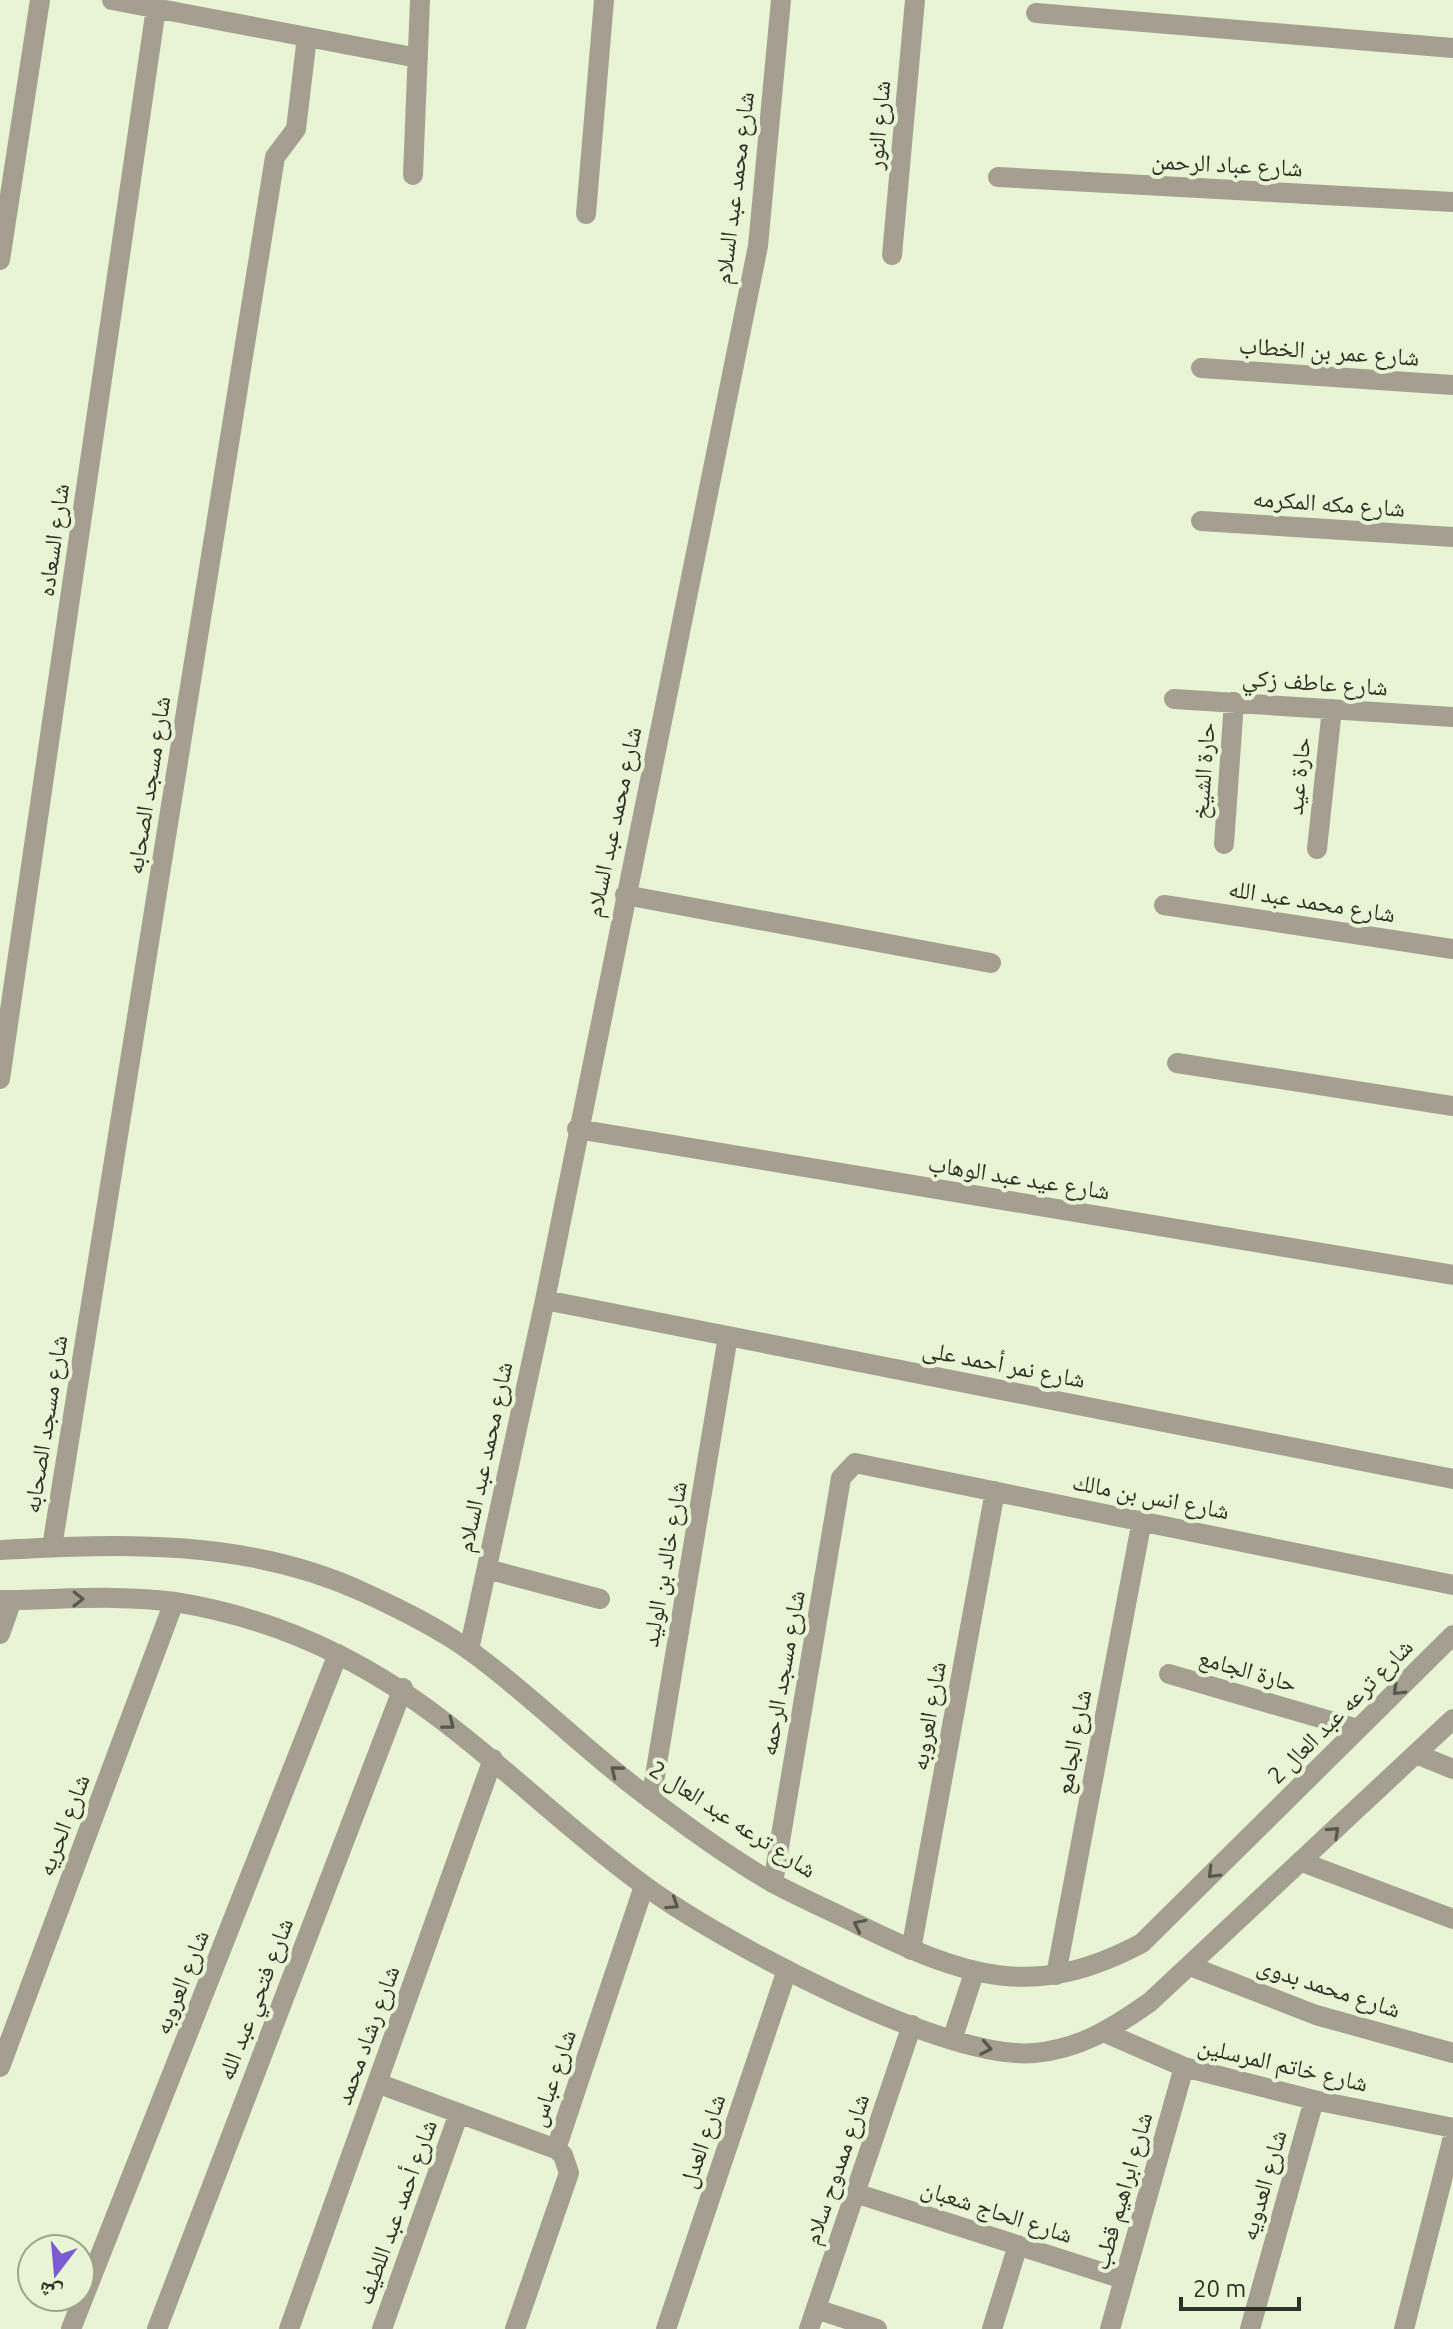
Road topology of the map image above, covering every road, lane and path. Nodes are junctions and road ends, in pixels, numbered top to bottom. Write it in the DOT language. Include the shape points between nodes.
graph roads {
  1 [pos="40,0"];
  2 [pos="112,0"];
  3 [pos="420,0"];
  4 [pos="604,0"];
  5 [pos="781,0"];
  6 [pos="915,0"];
  7 [pos="170,7"];
  8 [pos="1036,13"];
  9 [pos="307,37"];
  10 [pos="1453,48"];
  11 [pos="418,58"];
  12 [pos="413,175"];
  13 [pos="998,177"];
  14 [pos="1453,202"];
  15 [pos="586,214"];
  16 [pos="892,255"];
  17 [pos="0,260"];
  18 [pos="1201,368"];
  19 [pos="1453,385"];
  20 [pos="1201,521"];
  21 [pos="1453,537"];
  22 [pos="1174,699"];
  23 [pos="1234,702"];
  24 [pos="1332,709"];
  25 [pos="1453,717"];
  26 [pos="1224,844"];
  27 [pos="1317,849"];
  28 [pos="625,895"];
  29 [pos="1164,905"];
  30 [pos="1453,949"];
  31 [pos="991,963"];
  32 [pos="1177,1063"];
  33 [pos="0,1079"];
  34 [pos="1453,1106"];
  35 [pos="577,1129"];
  36 [pos="1453,1275"];
  37 [pos="545,1300"];
  38 [pos="728,1336"];
  39 [pos="843,1473"];
  40 [pos="1453,1479"];
  41 [pos="995,1491"];
  42 [pos="1142,1520"];
  43 [pos="52,1547"];
  44 [pos="0,1550"];
  45 [pos="487,1569"];
  46 [pos="1453,1585"];
  47 [pos="600,1599"];
  48 [pos="6,1600"];
  49 [pos="174,1602"];
  50 [pos="0,1634"];
  51 [pos="1453,1635"];
  52 [pos="469,1650"];
  53 [pos="338,1654"];
  54 [pos="1169,1674"];
  55 [pos="403,1688"];
  56 [pos="1453,1719"];
  57 [pos="1358,1729"];
  58 [pos="1416,1754"];
  59 [pos="493,1759"];
  60 [pos="1453,1769"];
  61 [pos="651,1800"];
  62 [pos="1302,1862"];
  63 [pos="773,1883"];
  64 [pos="644,1886"];
  65 [pos="1453,1919"];
  66 [pos="911,1950"];
  67 [pos="1190,1966"];
  68 [pos="787,1970"];
  69 [pos="974,1973"];
  70 [pos="1056,1975"];
  71 [pos="912,2025"];
  72 [pos="1106,2033"];
  73 [pos="952,2040"];
  74 [pos="1453,2053"];
  75 [pos="0,2067"];
  76 [pos="1184,2067"];
  77 [pos="377,2083"];
  78 [pos="1314,2100"];
  79 [pos="459,2113"];
  80 [pos="1453,2128"];
  81 [pos="1453,2137"];
  82 [pos="556,2149"];
  83 [pos="855,2193"];
  84 [pos="1018,2245"];
  85 [pos="1123,2279"];
  86 [pos="816,2309"];
  87 [pos="71,2329"];
  88 [pos="157,2329"];
  89 [pos="289,2329"];
  90 [pos="382,2329"];
  91 [pos="515,2329"];
  92 [pos="666,2329"];
  93 [pos="809,2329"];
  94 [pos="877,2329"];
  95 [pos="992,2329"];
  96 [pos="1110,2329"];
  97 [pos="1250,2329"];
  98 [pos="1404,2329"];
  1 -- 17 [label="street"];
  2 -- 7 [label="street"];
  3 -- 11 [label="street"];
  4 -- 15 [label="street"];
  5 -- 28 [label="street, شارع محمد عبد السلام" via="758,246"];
  6 -- 16 [label="street, شارع النور"];
  7 -- 9 [label="street"];
  7 -- 33 [label="street, شارع السعاده"];
  8 -- 10 [label="street"];
  9 -- 11 [label="street"];
  9 -- 43 [label="street, شارع مسجد الصحابه" via="296,129 275,157"];
  11 -- 12 [label="street"];
  13 -- 14 [label="street, شارع عباد الرحمن"];
  18 -- 19 [label="street, شارع عمر بن الخطاب"];
  20 -- 21 [label="street, شارع مكه المكرمه"];
  22 -- 23 [label="street, شارع عاطف زكي"];
  23 -- 24 [label="street, شارع عاطف زكي"];
  23 -- 26 [label="street, حارة الشيخ"];
  24 -- 25 [label="street, شارع عاطف زكي"];
  24 -- 27 [label="street, حارة عيد"];
  28 -- 31 [label="street"];
  28 -- 35 [label="street, شارع محمد عبد السلام"];
  29 -- 30 [label="street, شارع محمد عبد الله"];
  32 -- 34 [label="street"];
  35 -- 36 [label="street, شارع عيد عبد الوهاب"];
  35 -- 37 [label="street, شارع محمد عبد السلام"];
  37 -- 38 [label="street, شارع نمر أحمد على"];
  37 -- 45 [label="street, شارع محمد عبد السلام"];
  38 -- 40 [label="street, شارع نمر أحمد على"];
  38 -- 61 [label="street, شارع خالد بن الوليد"];
  39 -- 41 [label="street, شارع انس بن مالك" via="855,1463"];
  39 -- 63 [label="street, شارع مسجد الرحمه"];
  41 -- 42 [label="street, شارع انس بن مالك"];
  41 -- 66 [label="street, شارع العروبه"];
  42 -- 46 [label="street, شارع انس بن مالك"];
  42 -- 70 [label="street, شارع الجامع"];
  43 -- 44 [label="street, شارع ترعه عبد العال 2"];
  43 -- 52 [label="street, شارع ترعه عبد العال 2" via="177,1546 301,1569 373,1597"];
  45 -- 47 [label="street"];
  45 -- 52 [label="street, شارع محمد عبد السلام"];
  48 -- 49 [label="street, one-way"];
  48 -- 50 [label="street"];
  49 -- 53 [label="street" via="248,1619"];
  49 -- 75 [label="street, شارع الحريه"];
  51 -- 57 [label="street, شارع ترعه عبد العال 2, one-way"];
  61 -- 52 [label="street, شارع ترعه عبد العال 2, one-way"];
  53 -- 55 [label="street"];
  53 -- 87 [label="street, شارع العروبه"];
  54 -- 57 [label="street, حارة الجامع"];
  55 -- 59 [label="street, one-way"];
  55 -- 88 [label="street, شارع فتحي عبد الله"];
  56 -- 58 [label="street"];
  57 -- 70 [label="street, شارع ترعه عبد العال 2, one-way" via="1142,1943 1102,1965"];
  58 -- 60 [label="street"];
  62 -- 58 [label="street, one-way"];
  59 -- 64 [label="street"];
  59 -- 77 [label="street, شارع رشاد محمد"];
  61 -- 63 [label="street, شارع ترعه عبد العال 2"];
  62 -- 65 [label="street"];
  62 -- 67 [label="street"];
  66 -- 63 [label="street, شارع ترعه عبد العال 2, one-way"];
  64 -- 68 [label="street, one-way"];
  64 -- 82 [label="street, شارع عباس"];
  66 -- 69 [label="street, شارع ترعه عبد العال 2"];
  67 -- 72 [label="street"];
  67 -- 74 [label="street, شارع محمد بدوى" via="1316,2015"];
  68 -- 71 [label="street"];
  68 -- 92 [label="street, شارع العدل"];
  69 -- 70 [label="street, شارع ترعه عبد العال 2" via="1014,1978"];
  69 -- 73 [label="street"];
  71 -- 73 [label="street"];
  71 -- 83 [label="street, شارع ممدوح سلام"];
  73 -- 72 [label="street, one-way" via="1031,2054"];
  72 -- 76 [label="street, شارع خاتم المرسلين"];
  76 -- 78 [label="street, شارع خاتم المرسلين"];
  76 -- 85 [label="street, شارع ابراهيم قطب"];
  77 -- 79 [label="street"];
  77 -- 89 [label="street, شارع رشاد محمد"];
  78 -- 80 [label="street, شارع خاتم المرسلين"];
  78 -- 97 [label="street, شارع العدويه"];
  79 -- 82 [label="street"];
  79 -- 90 [label="street, شارع أحمد عبد اللطيف"];
  81 -- 98 [label="street"];
  82 -- 91 [label="street, شارع عباس" via="569,2173"];
  83 -- 84 [label="street, شارع الحاج شعبان"];
  83 -- 86 [label="street, شارع ممدوح سلام"];
  84 -- 85 [label="street, شارع الحاج شعبان"];
  84 -- 95 [label="street"];
  85 -- 96 [label="street, شارع ابراهيم قطب"];
  86 -- 93 [label="street, شارع ممدوح سلام"];
  86 -- 94 [label="street"];
}
